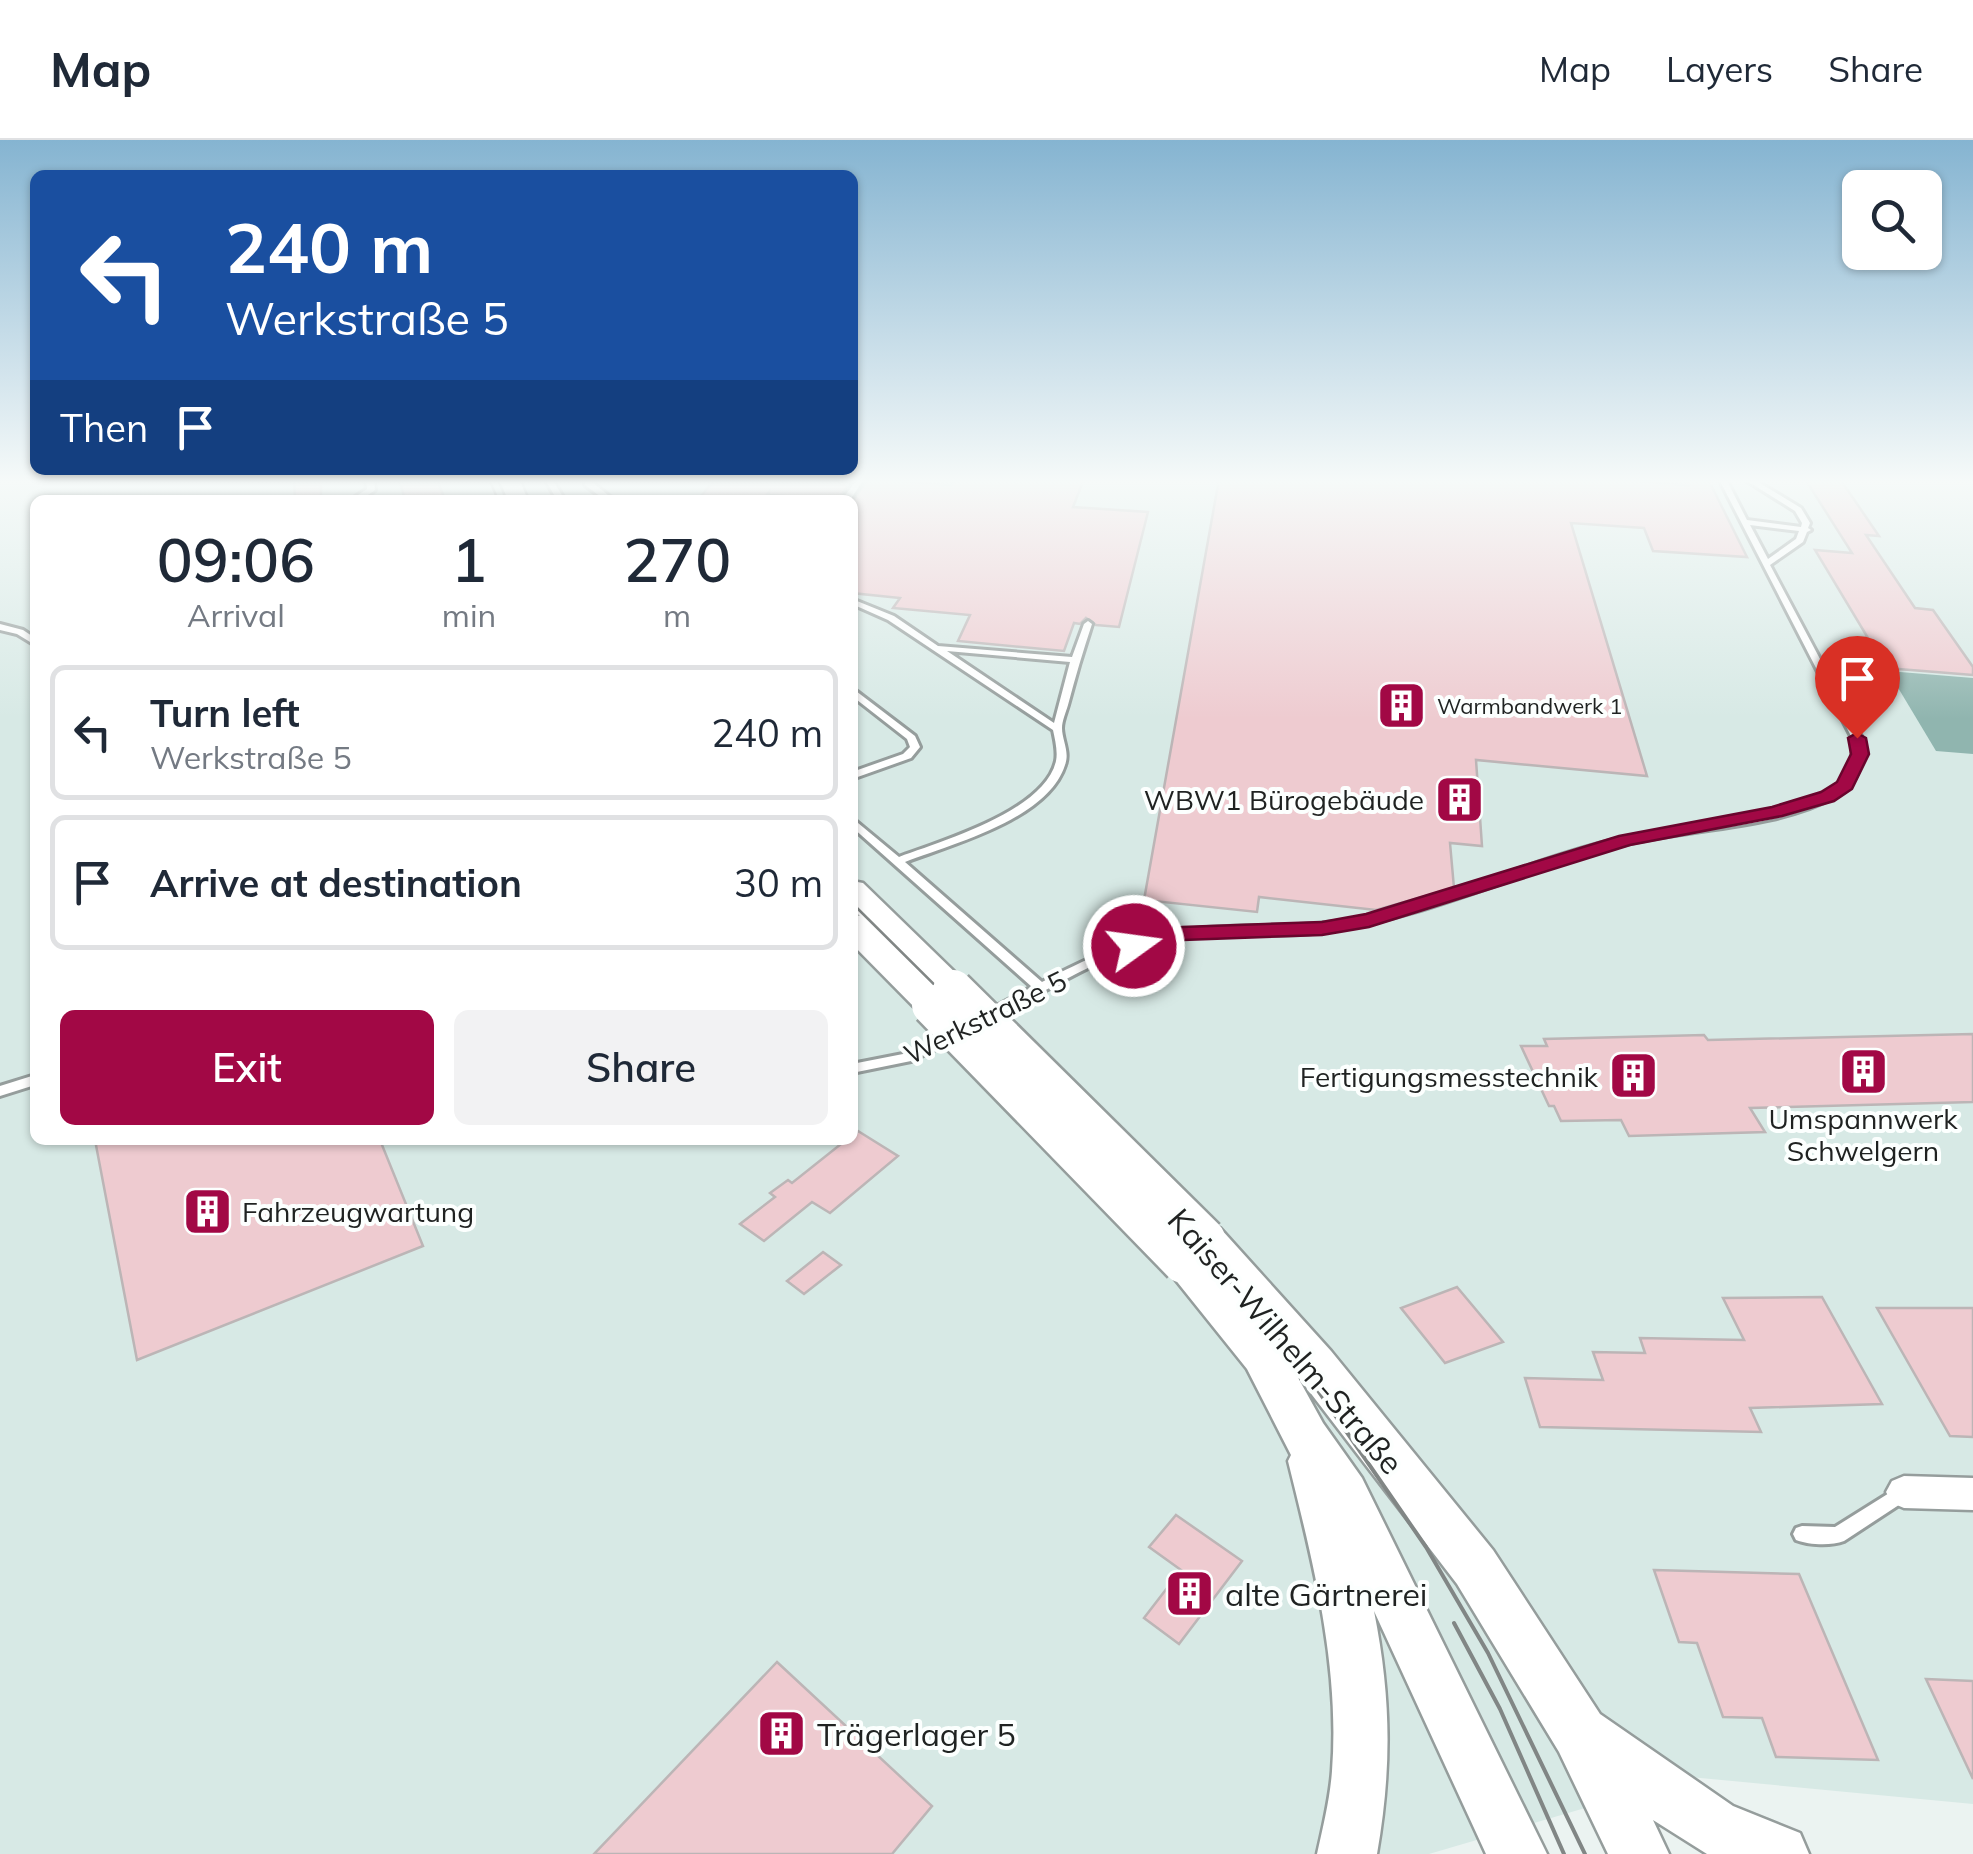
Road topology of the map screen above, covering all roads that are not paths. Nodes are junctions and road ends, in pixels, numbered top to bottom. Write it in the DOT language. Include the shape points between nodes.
graph roads {
  1 [pos="1763,559"];
  2 [pos="1776,559"];
  3 [pos="1766,564"];
  4 [pos="858,604"];
  5 [pos="1088,624"];
  6 [pos="0,627"];
  7 [pos="30,639"];
  8 [pos="938,648"];
  9 [pos="1075,660"];
  10 [pos="858,696"];
  11 [pos="1057,729"];
  12 [pos="858,774"];
  13 [pos="858,827"];
  14 [pos="897,861"];
  15 [pos="858,897"];
  16 [pos="858,929"];
  17 [pos="1042,989"];
  18 [pos="942,998"];
  19 [pos="858,1068"];
  20 [pos="30,1082"];
  21 [pos="0,1091"];
  22 [pos="1194,1251"];
  23 [pos="1306,1438"];
  24 [pos="1904,1492"];
  25 [pos="1973,1494"];
  26 [pos="1802,1534"];
  27 [pos="1579,1732"];
  28 [pos="1348,1854"];
  29 [pos="1517,1854"];
  30 [pos="1639,1854"];
  31 [pos="1780,1854"];
  1 -- 3 [label="lane, Werkstraße 5"];
  2 -- 3 [label="lane"];
  3 -- 17 [label="lane, Werkstraße 5" via="1857,738 1855,769 1827,796 1576,854 1369,920 1154,938"];
  4 -- 8 [label="lane"];
  5 -- 9 [label="lane"];
  6 -- 7 [label="lane"];
  8 -- 9 [label="lane"];
  8 -- 11 [label="lane"];
  9 -- 11 [label="lane"];
  10 -- 12 [label="lane" via="912,738 914,747 907,756"];
  11 -- 14 [label="lane" via="1060,770 1048,788 1003,820"];
  13 -- 14 [label="lane"];
  14 -- 17 [label="lane"];
  15 -- 18 [label="main road, Kaiser-Wilhelm-Straße"];
  16 -- 18 [label="main road, Kaiser-Wilhelm-Straße"];
  17 -- 19 [label="lane, Werkstraße 5" via="906,1058"];
  18 -- 22 [label="main road, Kaiser-Wilhelm-Straße, bridge"];
  20 -- 21 [label="lane"];
  22 -- 23 [label="main road, Kaiser-Wilhelm-Straße"];
  22 -- 27 [label="main road, Kaiser-Wilhelm-Straße" via="1315,1364 1474,1568"];
  23 -- 28 [label="main road" via="1360,1677 1361,1772"];
  23 -- 29 [label="main road, Kaiser-Wilhelm-Straße" via="1345,1494"];
  24 -- 25 [label="street"];
  24 -- 26 [label="lane" via="1838,1535"];
  27 -- 30 [label="main road, Kaiser-Wilhelm-Straße"];
  27 -- 31 [label="main road" via="1712,1827"];
}
